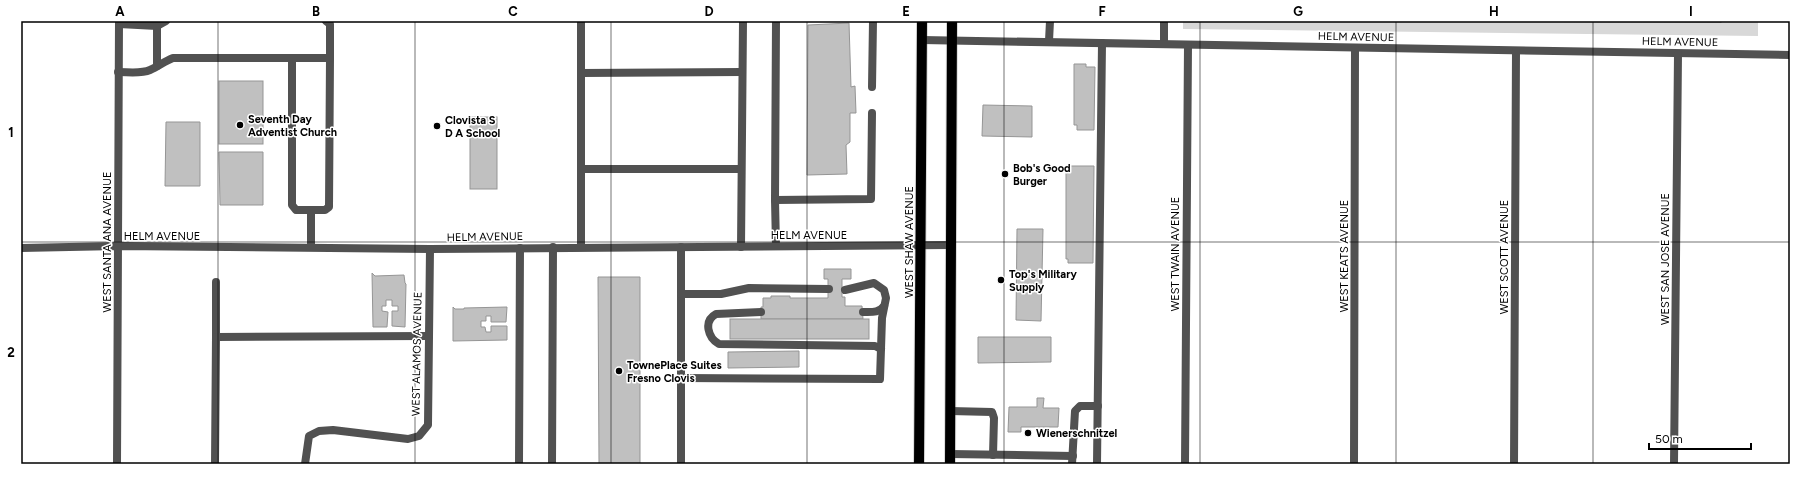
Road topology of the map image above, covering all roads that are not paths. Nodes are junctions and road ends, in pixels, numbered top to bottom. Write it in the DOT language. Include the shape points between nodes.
graph roads {
  1 [pos="166,21"];
  2 [pos="326,21"];
  3 [pos="581,21"];
  4 [pos="742,21"];
  5 [pos="776,21"];
  6 [pos="873,21"];
  7 [pos="922,21"];
  8 [pos="952,21"];
  9 [pos="1050,21"];
  10 [pos="1164,21"];
  11 [pos="119,23"];
  12 [pos="157,26"];
  13 [pos="922,40"];
  14 [pos="952,40"];
  15 [pos="1049,41"];
  16 [pos="1102,42"];
  17 [pos="1164,44"];
  18 [pos="1188,44"];
  19 [pos="1355,48"];
  20 [pos="1516,51"];
  21 [pos="1678,54"];
  22 [pos="1790,55"];
  23 [pos="292,58"];
  24 [pos="330,58"];
  25 [pos="157,66"];
  26 [pos="118,72"];
  27 [pos="581,72"];
  28 [pos="742,72"];
  29 [pos="872,87"];
  30 [pos="872,113"];
  31 [pos="581,169"];
  32 [pos="741,169"];
  33 [pos="775,200"];
  34 [pos="311,210"];
  35 [pos="921,245"];
  36 [pos="950,245"];
  37 [pos="118,246"];
  38 [pos="776,246"];
  39 [pos="311,247"];
  40 [pos="553,247"];
  41 [pos="581,247"];
  42 [pos="680,247"];
  43 [pos="741,247"];
  44 [pos="21,248"];
  45 [pos="520,248"];
  46 [pos="430,249"];
  47 [pos="216,282"];
  48 [pos="829,289"];
  49 [pos="845,290"];
  50 [pos="680,294"];
  51 [pos="885,305"];
  52 [pos="761,312"];
  53 [pos="863,312"];
  54 [pos="428,336"];
  55 [pos="216,337"];
  56 [pos="881,349"];
  57 [pos="681,378"];
  58 [pos="1098,406"];
  59 [pos="950,411"];
  60 [pos="993,454"];
  61 [pos="950,459"];
  62 [pos="1073,460"];
  63 [pos="117,464"];
  64 [pos="216,464"];
  65 [pos="305,464"];
  66 [pos="519,464"];
  67 [pos="552,464"];
  68 [pos="681,464"];
  69 [pos="920,464"];
  70 [pos="1097,464"];
  71 [pos="1185,464"];
  72 [pos="1354,464"];
  73 [pos="1514,464"];
  74 [pos="1674,464"];
  1 -- 12 [label="street"];
  2 -- 24 [label="street" via="330,24"];
  3 -- 27 [label="street"];
  4 -- 28 [label="street"];
  5 -- 33 [label="street"];
  6 -- 29 [label="street"];
  7 -- 13 [label="main road, WEST SHAW AVENUE"];
  8 -- 14 [label="main road"];
  9 -- 15 [label="street"];
  10 -- 17 [label="street"];
  11 -- 12 [label="street"];
  11 -- 26 [label="street, WEST SANTA ANA AVENUE"];
  12 -- 25 [label="street"];
  13 -- 14 [label="street, HELM AVENUE"];
  13 -- 35 [label="main road, WEST SHAW AVENUE"];
  14 -- 15 [label="street, HELM AVENUE"];
  14 -- 36 [label="main road"];
  15 -- 16 [label="street, HELM AVENUE"];
  16 -- 17 [label="street, HELM AVENUE"];
  16 -- 58 [label="street"];
  17 -- 18 [label="street, HELM AVENUE"];
  18 -- 19 [label="street, HELM AVENUE"];
  18 -- 71 [label="street, WEST TWAIN AVENUE"];
  19 -- 20 [label="street, HELM AVENUE"];
  19 -- 72 [label="street, WEST KEATS AVENUE"];
  20 -- 21 [label="street, HELM AVENUE"];
  20 -- 73 [label="street, WEST SCOTT AVENUE"];
  21 -- 22 [label="street, HELM AVENUE"];
  21 -- 74 [label="street, WEST SAN JOSE AVENUE"];
  23 -- 24 [label="street"];
  23 -- 25 [label="street" via="173,58"];
  23 -- 34 [label="street" via="292,205 296,210"];
  24 -- 34 [label="street" via="329,207 325,210"];
  25 -- 26 [label="street" via="141,72"];
  26 -- 37 [label="street, WEST SANTA ANA AVENUE"];
  27 -- 28 [label="street"];
  27 -- 31 [label="street"];
  28 -- 32 [label="street"];
  30 -- 33 [label="street" via="871,199"];
  31 -- 32 [label="street"];
  31 -- 41 [label="street"];
  32 -- 43 [label="street"];
  33 -- 38 [label="street"];
  34 -- 39 [label="street"];
  35 -- 36 [label="street, HELM AVENUE"];
  35 -- 38 [label="street, HELM AVENUE"];
  35 -- 69 [label="main road, WEST SHAW AVENUE"];
  36 -- 59 [label="main road"];
  37 -- 39 [label="street, HELM AVENUE"];
  37 -- 44 [label="street, HELM AVENUE"];
  37 -- 63 [label="street, WEST SANTA ANA AVENUE"];
  38 -- 43 [label="street, HELM AVENUE"];
  39 -- 46 [label="street, HELM AVENUE"];
  40 -- 41 [label="street, HELM AVENUE"];
  40 -- 45 [label="street, HELM AVENUE"];
  40 -- 67 [label="street"];
  41 -- 42 [label="street, HELM AVENUE"];
  42 -- 43 [label="street, HELM AVENUE"];
  42 -- 50 [label="street"];
  45 -- 46 [label="street, HELM AVENUE"];
  45 -- 66 [label="street"];
  46 -- 54 [label="street, WEST ALAMOS AVENUE"];
  47 -- 55 [label="street"];
  48 -- 50 [label="street" via="749,288 721,294"];
  49 -- 51 [label="street" via="874,283 884,290"];
  50 -- 57 [label="street"];
  51 -- 53 [label="street" via="876,312"];
  51 -- 56 [label="street"];
  52 -- 56 [label="street" via="716,314 709,322 710,336 719,344 875,346"];
  54 -- 55 [label="street"];
  54 -- 65 [label="street, WEST ALAMOS AVENUE" via="428,425 419,436 408,439 333,430 319,431 309,436"];
  55 -- 64 [label="street"];
  56 -- 57 [label="street" via="880,379"];
  57 -- 68 [label="street"];
  58 -- 62 [label="street" via="1077,407"];
  58 -- 70 [label="street"];
  59 -- 60 [label="street" via="992,412"];
  59 -- 61 [label="main road"];
  60 -- 61 [label="street"];
  60 -- 62 [label="street"];
}
